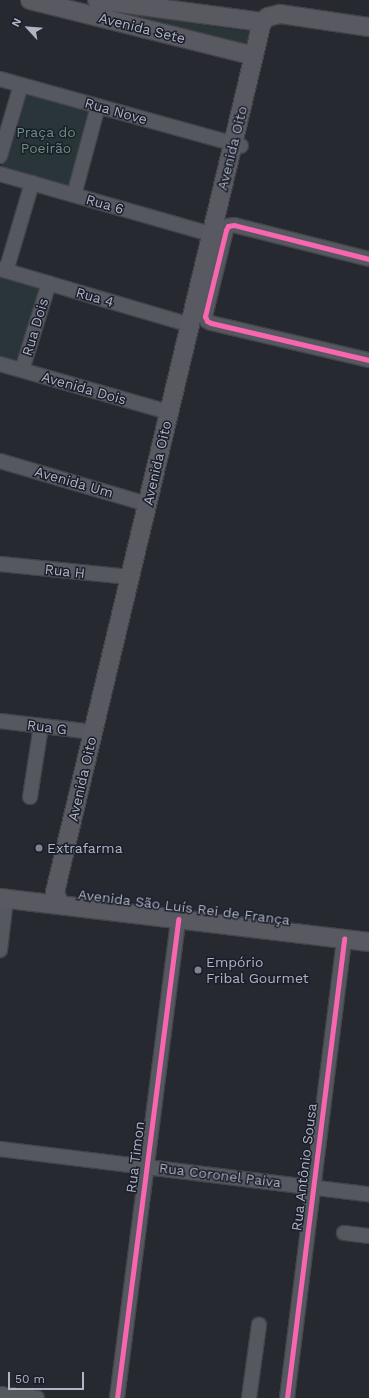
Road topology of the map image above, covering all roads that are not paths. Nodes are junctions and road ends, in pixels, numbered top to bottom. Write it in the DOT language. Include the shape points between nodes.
graph roads {
  1 [pos="30,0"];
  2 [pos="97,0"];
  3 [pos="287,7"];
  4 [pos="262,22"];
  5 [pos="369,27"];
  6 [pos="254,56"];
  7 [pos="0,79"];
  8 [pos="20,85"];
  9 [pos="98,106"];
  10 [pos="237,144"];
  11 [pos="0,156"];
  12 [pos="0,174"];
  13 [pos="32,183"];
  14 [pos="74,195"];
  15 [pos="211,234"];
  16 [pos="369,259"];
  17 [pos="209,268"];
  18 [pos="3,270"];
  19 [pos="49,283"];
  20 [pos="190,325"];
  21 [pos="369,360"];
  22 [pos="0,364"];
  23 [pos="22,370"];
  24 [pos="169,412"];
  25 [pos="0,461"];
  26 [pos="147,504"];
  27 [pos="0,564"];
  28 [pos="130,577"];
  29 [pos="0,721"];
  30 [pos="41,726"];
  31 [pos="93,732"];
  32 [pos="30,798"];
  33 [pos="2,894"];
  34 [pos="57,898"];
  35 [pos="178,919"];
  36 [pos="369,929"];
  37 [pos="344,939"];
  38 [pos="369,942"];
  39 [pos="0,950"];
  40 [pos="0,1149"];
  41 [pos="145,1165"];
  42 [pos="314,1187"];
  43 [pos="369,1194"];
  44 [pos="344,1233"];
  45 [pos="369,1236"];
  46 [pos="259,1325"];
  47 [pos="0,1394"];
  48 [pos="37,1398"];
  49 [pos="117,1398"];
  50 [pos="249,1398"];
  51 [pos="287,1398"];
  1 -- 6 [label="main road, Avenida Sete"];
  2 -- 4 [label="main road, Avenida Sete"];
  3 -- 4 [label="main road"];
  3 -- 5 [label="main road"];
  4 -- 6 [label="main road, Avenida Oito"];
  6 -- 10 [label="main road, Avenida Oito"];
  7 -- 8 [label="street, Rua Nove"];
  8 -- 9 [label="street, Rua Nove"];
  8 -- 11 [label="street"];
  9 -- 10 [label="street, Rua Nove"];
  9 -- 14 [label="street"];
  10 -- 15 [label="main road, Avenida Oito"];
  12 -- 13 [label="street, Rua 6"];
  13 -- 14 [label="street, Rua 6"];
  13 -- 18 [label="street"];
  14 -- 15 [label="street, Rua 6"];
  15 -- 17 [label="main road, Avenida Oito"];
  16 -- 17 [label="street" via="234,225 228,226"];
  17 -- 20 [label="main road, Avenida Oito"];
  17 -- 21 [label="street" via="205,316 207,321"];
  18 -- 19 [label="street, Rua 4"];
  19 -- 20 [label="street, Rua 4"];
  19 -- 23 [label="street, Rua Dois"];
  20 -- 24 [label="main road, Avenida Oito"];
  22 -- 23 [label="street, Avenida Dois"];
  23 -- 24 [label="street, Avenida Dois"];
  24 -- 26 [label="main road, Avenida Oito"];
  25 -- 26 [label="street, Avenida Um"];
  26 -- 28 [label="main road, Avenida Oito"];
  27 -- 28 [label="street, Rua H"];
  28 -- 31 [label="main road, Avenida Oito"];
  29 -- 30 [label="street, Rua G"];
  30 -- 31 [label="street, Rua G"];
  30 -- 32 [label="street"];
  31 -- 34 [label="main road, Avenida Oito"];
  33 -- 34 [label="main road, Avenida São Luís Rei de França"];
  33 -- 39 [label="street"];
  34 -- 35 [label="main road, Avenida São Luís Rei de França"];
  34 -- 36 [label="main road, Avenida São Luís Rei de França"];
  35 -- 37 [label="main road, Avenida São Luís Rei de França"];
  35 -- 41 [label="street, Rua Timon"];
  37 -- 38 [label="main road, Avenida São Luís Rei de França"];
  37 -- 42 [label="street, Rua Antônio Sousa"];
  40 -- 41 [label="street, Rua Coronel Paiva"];
  41 -- 42 [label="street, Rua Coronel Paiva"];
  41 -- 49 [label="street, Rua Timon"];
  42 -- 43 [label="street, Rua Coronel Paiva"];
  42 -- 51 [label="street, Rua Antônio Sousa"];
  44 -- 45 [label="street"];
  46 -- 50 [label="street"];
  47 -- 48 [label="street"];
}
